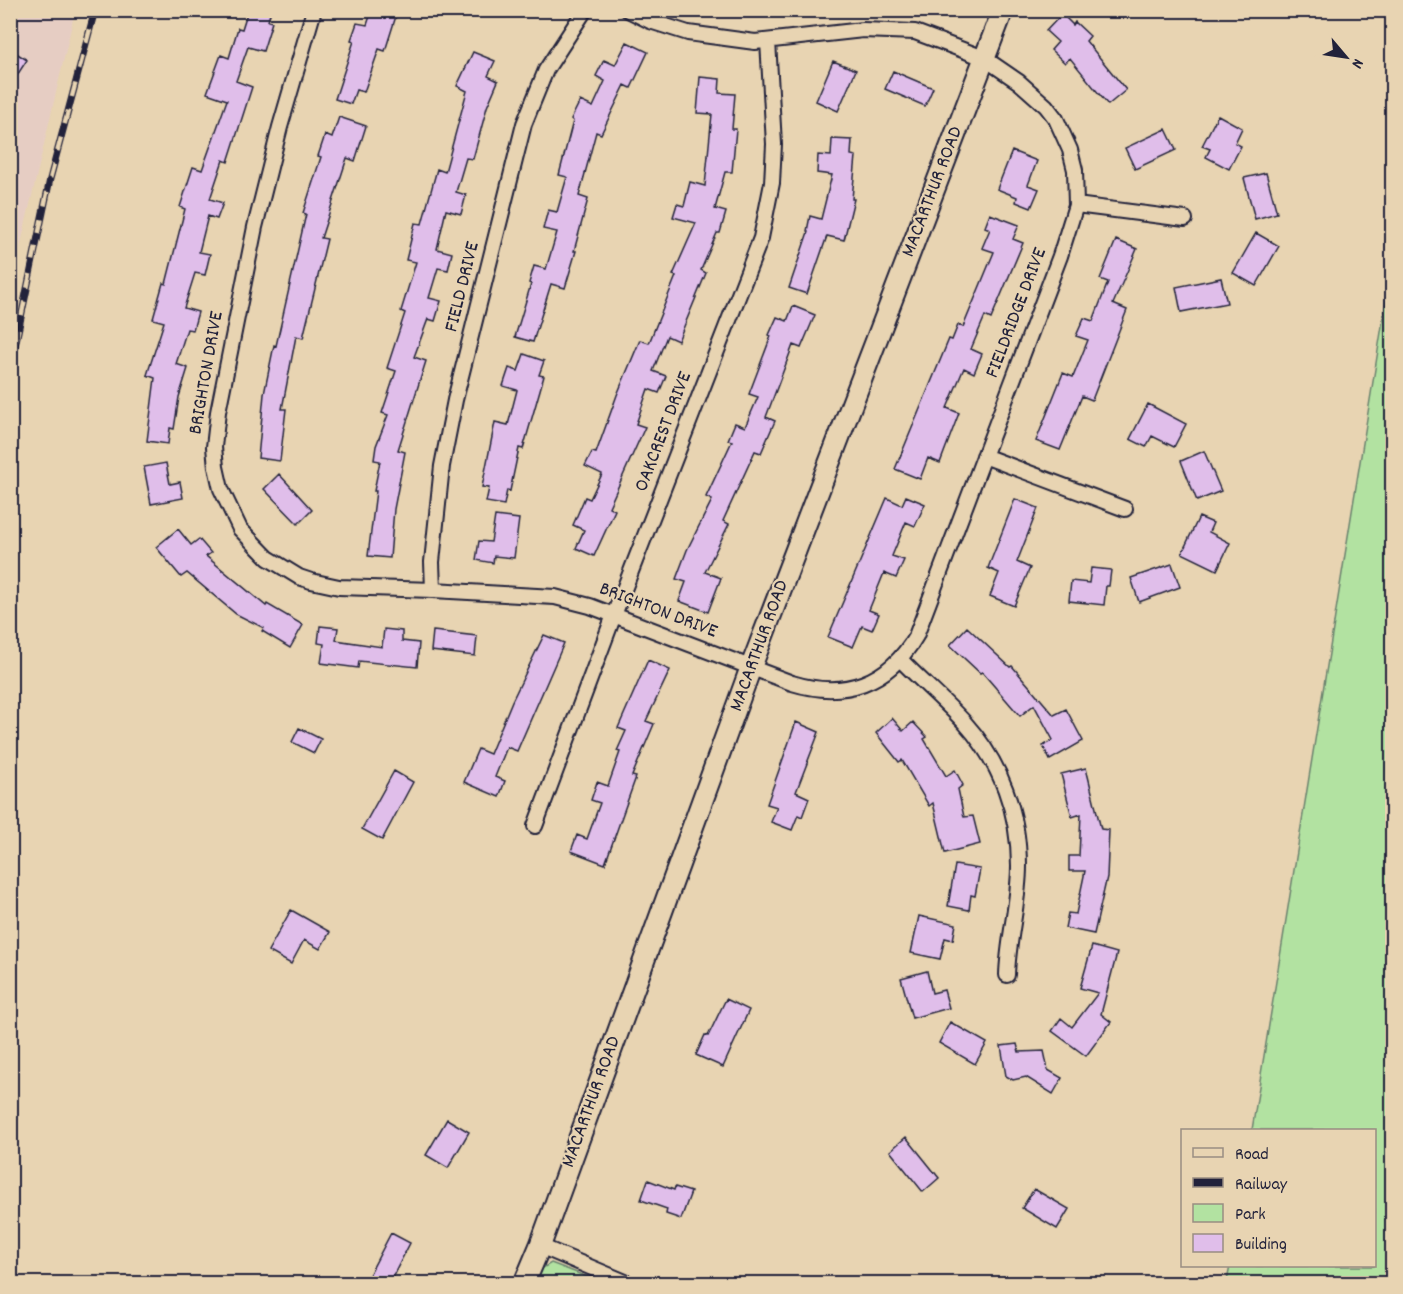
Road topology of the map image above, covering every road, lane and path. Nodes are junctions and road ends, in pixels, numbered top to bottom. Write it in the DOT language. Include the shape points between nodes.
graph roads {
  1 [pos="315,10"];
  2 [pos="585,10"];
  3 [pos="628,10"];
  4 [pos="1003,10"];
  5 [pos="768,41"];
  6 [pos="984,58"];
  7 [pos="1076,204"];
  8 [pos="1185,219"];
  9 [pos="984,456"];
  10 [pos="1125,509"];
  11 [pos="433,590"];
  12 [pos="614,615"];
  13 [pos="900,659"];
  14 [pos="751,667"];
  15 [pos="535,826"];
  16 [pos="1007,975"];
  17 [pos="540,1246"];
  18 [pos="524,1284"];
  19 [pos="630,1284"];
  1 -- 11 [label="street, BRIGHTON DRIVE" via="255,227 218,412 216,467 221,489 240,529 268,558 299,577 339,587"];
  2 -- 11 [label="street, FIELD DRIVE" via="546,70 524,124 442,466 432,562"];
  3 -- 5 [label="street, FIELDRIDGE DRIVE" via="688,33"];
  4 -- 6 [label="street, MACARTHUR ROAD"];
  5 -- 6 [label="street, FIELDRIDGE DRIVE" via="862,30 915,32"];
  5 -- 12 [label="street, OAKCREST DRIVE" via="774,144 772,183 760,238"];
  6 -- 7 [label="street, FIELDRIDGE DRIVE" via="1032,93 1056,119 1073,160"];
  6 -- 14 [label="street, MACARTHUR ROAD"];
  7 -- 8 [label="street"];
  7 -- 9 [label="street, FIELDRIDGE DRIVE"];
  9 -- 10 [label="street"];
  9 -- 13 [label="street, FIELDRIDGE DRIVE" via="916,636"];
  11 -- 12 [label="street, BRIGHTON DRIVE" via="555,597"];
  12 -- 14 [label="street, BRIGHTON DRIVE"];
  12 -- 15 [label="street, OAKCREST DRIVE"];
  13 -- 14 [label="street, FIELDRIDGE DRIVE" via="868,682 832,690 808,688"];
  13 -- 16 [label="street" via="984,746 1006,789 1019,869"];
  14 -- 17 [label="street, MACARTHUR ROAD"];
  17 -- 18 [label="street, MACARTHUR ROAD"];
  17 -- 19 [label="street"];
}
